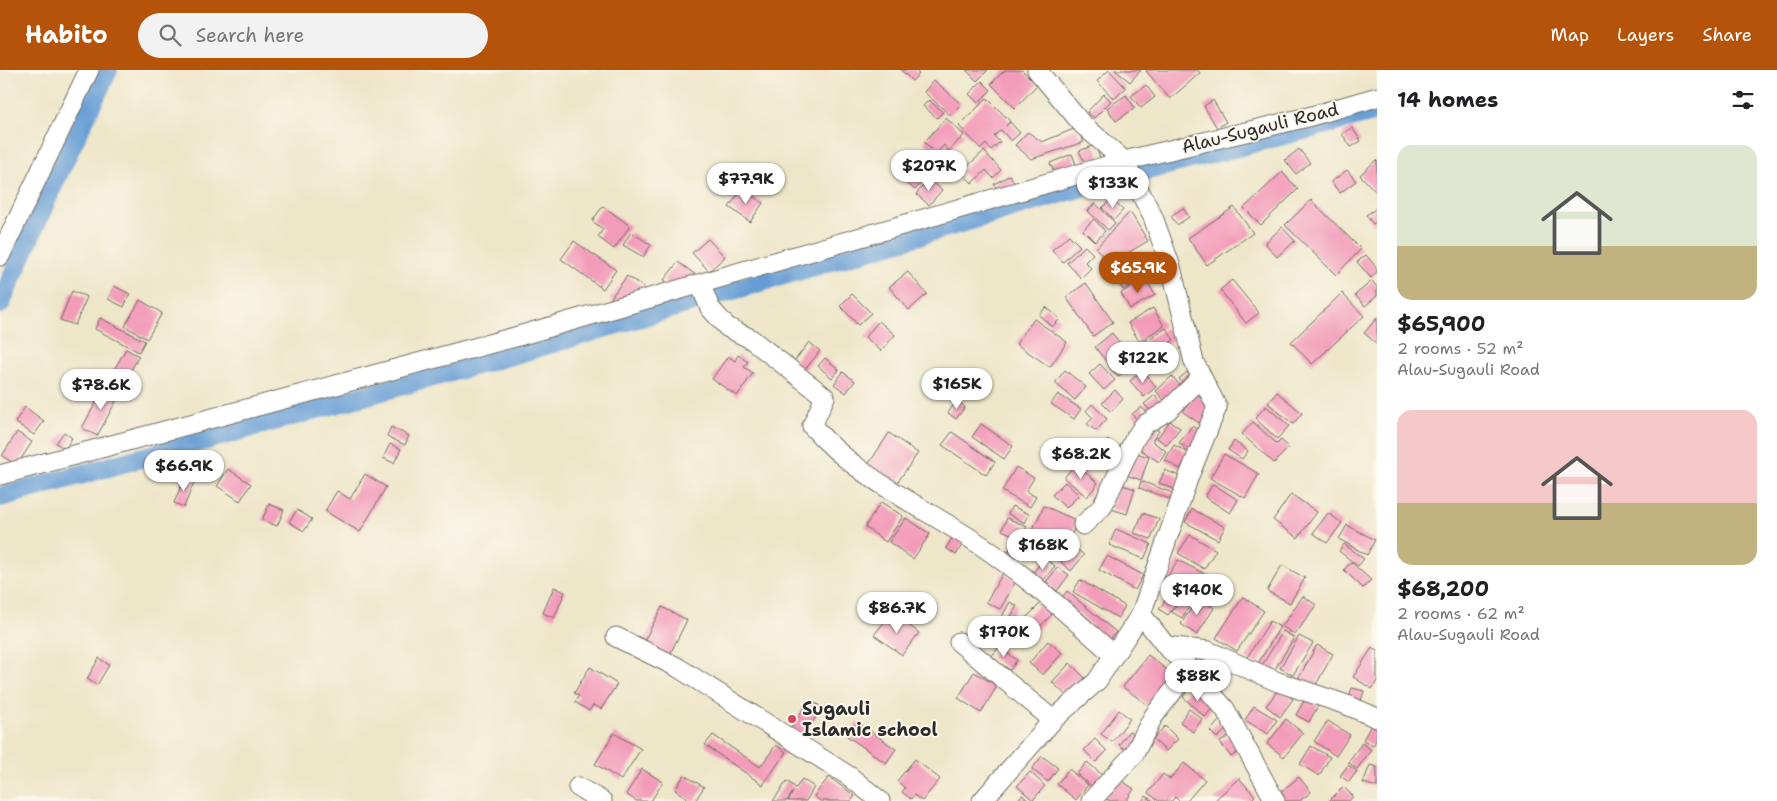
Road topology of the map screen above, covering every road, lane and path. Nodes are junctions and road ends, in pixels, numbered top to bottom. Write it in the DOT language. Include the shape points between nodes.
graph roads {
  1 [pos="90,70"];
  2 [pos="1037,70"];
  3 [pos="1377,97"];
  4 [pos="1129,170"];
  5 [pos="0,256"];
  6 [pos="700,284"];
  7 [pos="1202,377"];
  8 [pos="0,476"];
  9 [pos="1083,525"];
  10 [pos="1141,614"];
  11 [pos="616,637"];
  12 [pos="959,642"];
  13 [pos="1166,646"];
  14 [pos="1114,655"];
  15 [pos="1190,670"];
  16 [pos="1377,718"];
  17 [pos="1054,720"];
  18 [pos="578,787"];
  19 [pos="1267,797"];
  20 [pos="602,801"];
  21 [pos="880,801"];
  22 [pos="982,801"];
  23 [pos="1091,801"];
  1 -- 5 [label="street"];
  2 -- 4 [label="street" via="1082,124"];
  3 -- 4 [label="street, Alau-Sugauli Road"];
  4 -- 6 [label="street, Alau-Sugauli Road"];
  4 -- 7 [label="street" via="1156,225 1171,267 1194,362"];
  6 -- 8 [label="street, Alau-Sugauli Road"];
  6 -- 14 [label="street" via="710,308 727,327 751,339 825,397 812,426 828,445 848,462 982,546 1056,603"];
  7 -- 9 [label="street" via="1167,411 1144,425 1102,507"];
  7 -- 10 [label="street" via="1217,408 1189,476"];
  10 -- 13 [label="street"];
  10 -- 14 [label="street"];
  11 -- 21 [label="street" via="677,667 849,776"];
  12 -- 17 [label="street"];
  13 -- 15 [label="street"];
  13 -- 16 [label="street" via="1208,651 1278,682"];
  14 -- 17 [label="street" via="1097,681"];
  15 -- 19 [label="street" via="1225,709"];
  15 -- 23 [label="street" via="1153,717 1134,754"];
  17 -- 22 [label="street"];
  18 -- 20 [label="street"];
}
